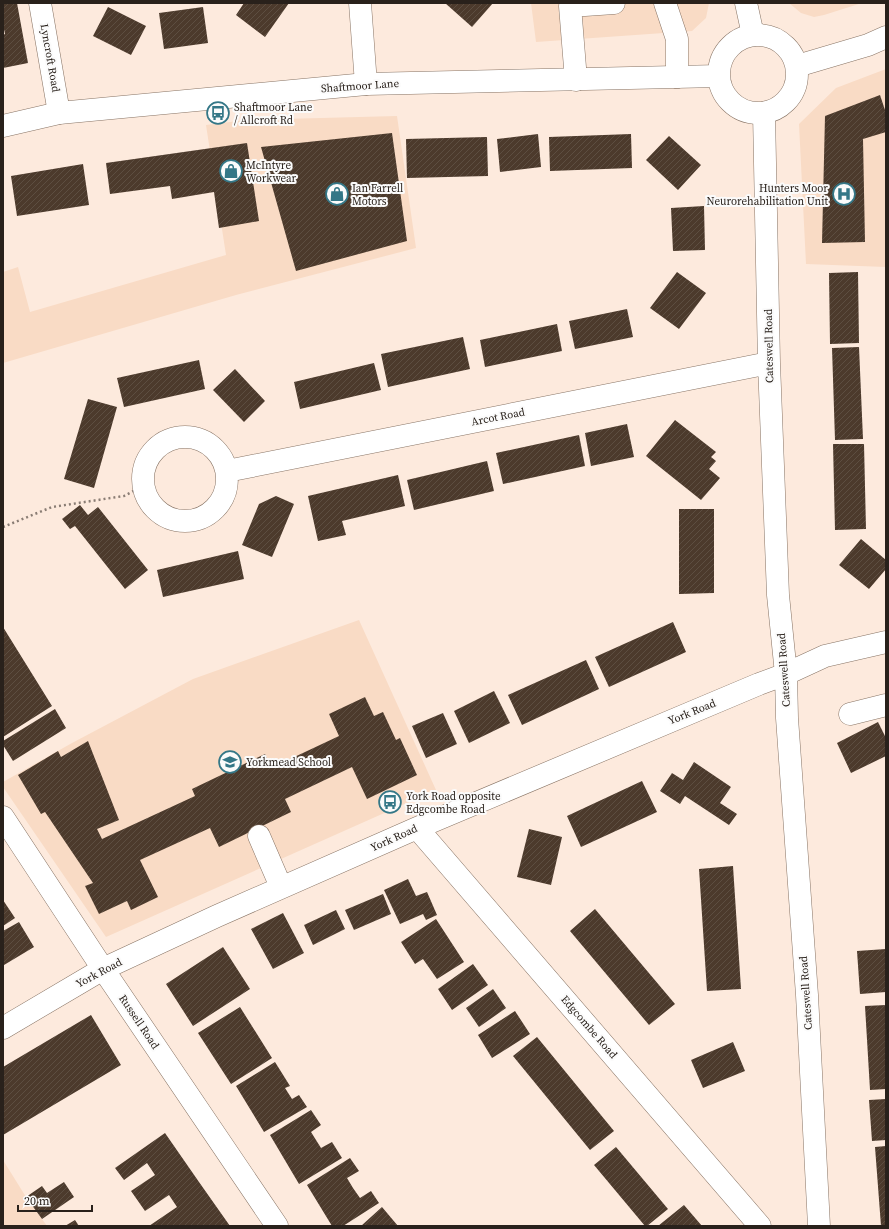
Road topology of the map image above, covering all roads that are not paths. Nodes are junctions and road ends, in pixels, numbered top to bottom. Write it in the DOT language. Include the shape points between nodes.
graph roads {
  1 [pos="40,3"];
  2 [pos="360,3"];
  3 [pos="614,3"];
  4 [pos="664,3"];
  5 [pos="746,3"];
  6 [pos="753,35"];
  7 [pos="886,37"];
  8 [pos="797,66"];
  9 [pos="719,76"];
  10 [pos="676,77"];
  11 [pos="576,80"];
  12 [pos="366,84"];
  13 [pos="59,113"];
  14 [pos="764,113"];
  15 [pos="3,126"];
  16 [pos="769,363"];
  17 [pos="227,472"];
  18 [pos="886,642"];
  19 [pos="786,674"];
  20 [pos="886,705"];
  21 [pos="850,714"];
  22 [pos="3,817"];
  23 [pos="417,828"];
  24 [pos="259,836"];
  25 [pos="281,888"];
  26 [pos="103,969"];
  27 [pos="3,1028"];
  28 [pos="277,1226"];
  29 [pos="760,1226"];
  30 [pos="819,1226"];
  1 -- 13 [label="street, Lyncroft Road"];
  2 -- 12 [label="street"];
  3 -- 11 [label="street" via="570,6"];
  4 -- 10 [label="street" via="677,39"];
  5 -- 6 [label="street"];
  6 -- 8 [label="street" via="766,35 781,41 791,51"];
  6 -- 9 [label="street" via="740,39 730,47 722,58"];
  7 -- 8 [label="street"];
  8 -- 14 [label="street" via="797,80 793,92 785,103"];
  9 -- 10 [label="street, Shaftmoor Lane"];
  9 -- 14 [label="street" via="723,91 730,102 751,113"];
  10 -- 11 [label="street, Shaftmoor Lane"];
  11 -- 12 [label="street, Shaftmoor Lane"];
  12 -- 13 [label="street, Shaftmoor Lane"];
  13 -- 15 [label="street, Shaftmoor Lane"];
  14 -- 16 [label="street, Cateswell Road"];
  16 -- 17 [label="street, Arcot Road"];
  16 -- 19 [label="street, Cateswell Road" via="778,595"];
  17 -- 17 [label="street" via="227,486 220,504 209,514 193,521 178,521 164,516 153,507 143,486 144,471 150,455 160,445 177,437 192,437 211,446 221,456"];
  18 -- 19 [label="street, York Road" via="825,656"];
  19 -- 23 [label="street, York Road"];
  19 -- 30 [label="street, Cateswell Road"];
  20 -- 21 [label="street"];
  22 -- 26 [label="street, Russell Road"];
  23 -- 25 [label="street, York Road"];
  23 -- 29 [label="street, Edgcombe Road"];
  24 -- 25 [label="street"];
  25 -- 26 [label="street, York Road"];
  26 -- 27 [label="street, York Road"];
  26 -- 28 [label="street, Russell Road"];
}
